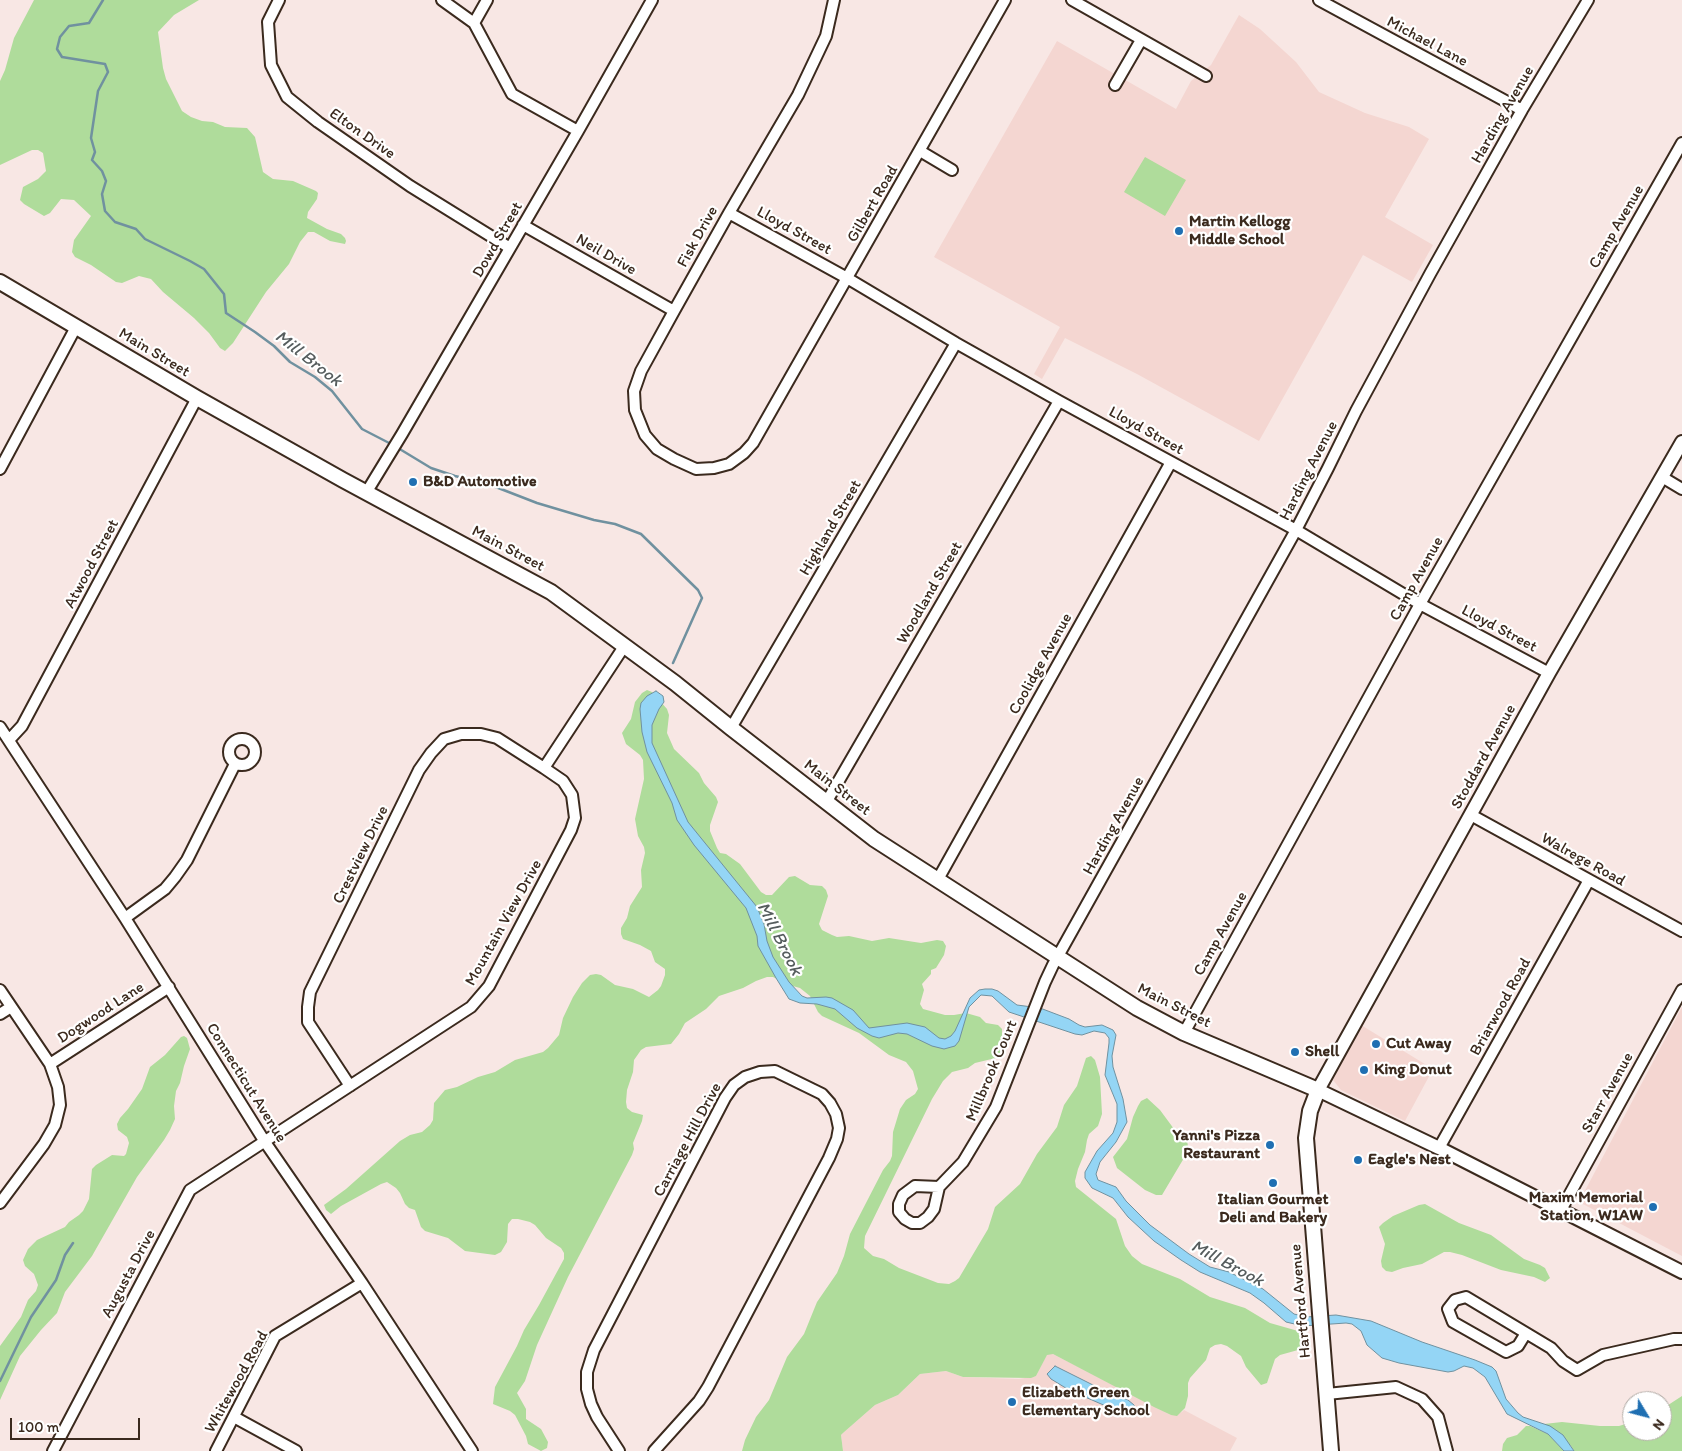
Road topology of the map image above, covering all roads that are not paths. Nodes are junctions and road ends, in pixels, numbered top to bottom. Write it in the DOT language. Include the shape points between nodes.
graph roads {
  1 [pos="279,0"];
  2 [pos="442,0"];
  3 [pos="487,0"];
  4 [pos="652,0"];
  5 [pos="834,0"];
  6 [pos="1005,0"];
  7 [pos="1072,0"];
  8 [pos="1319,0"];
  9 [pos="1588,0"];
  10 [pos="474,23"];
  11 [pos="1141,40"];
  12 [pos="1206,76"];
  13 [pos="1115,85"];
  14 [pos="1522,110"];
  15 [pos="578,132"];
  16 [pos="1682,143"];
  17 [pos="920,151"];
  18 [pos="952,170"];
  19 [pos="729,212"];
  20 [pos="523,225"];
  21 [pos="510,248"];
  22 [pos="846,278"];
  23 [pos="0,282"];
  24 [pos="674,311"];
  25 [pos="76,327"];
  26 [pos="956,343"];
  27 [pos="197,398"];
  28 [pos="1059,401"];
  29 [pos="1682,442"];
  30 [pos="1171,462"];
  31 [pos="1,464"];
  32 [pos="696,469"];
  33 [pos="1662,477"];
  34 [pos="1682,489"];
  35 [pos="366,493"];
  36 [pos="1296,530"];
  37 [pos="1420,604"];
  38 [pos="625,645"];
  39 [pos="1549,673"];
  40 [pos="0,727"];
  41 [pos="731,728"];
  42 [pos="9,740"];
  43 [pos="235,764"];
  44 [pos="544,768"];
  45 [pos="827,801"];
  46 [pos="1471,815"];
  47 [pos="1589,880"];
  48 [pos="937,881"];
  49 [pos="125,918"];
  50 [pos="1682,931"];
  51 [pos="1058,957"];
  52 [pos="169,987"];
  53 [pos="0,990"];
  54 [pos="1682,990"];
  55 [pos="11,1007"];
  56 [pos="0,1014"];
  57 [pos="1184,1033"];
  58 [pos="50,1064"];
  59 [pos="350,1086"];
  60 [pos="1318,1090"];
  61 [pos="264,1142"];
  62 [pos="1439,1148"];
  63 [pos="939,1187"];
  64 [pos="0,1203"];
  65 [pos="1561,1210"];
  66 [pos="1682,1272"];
  67 [pos="362,1283"];
  68 [pos="1526,1333"];
  69 [pos="1682,1339"];
  70 [pos="1326,1394"];
  71 [pos="234,1418"];
  72 [pos="53,1451"];
  73 [pos="216,1451"];
  74 [pos="296,1451"];
  75 [pos="472,1451"];
  76 [pos="619,1451"];
  77 [pos="654,1451"];
  78 [pos="1331,1451"];
  79 [pos="1447,1451"];
  1 -- 21 [label="street, Elton Drive" via="268,22 271,65 287,97 410,186"];
  2 -- 10 [label="street"];
  3 -- 10 [label="street"];
  4 -- 15 [label="street, Dowd Street"];
  5 -- 19 [label="street, Fisk Drive" via="826,36 798,96"];
  6 -- 17 [label="street, Gilbert Road"];
  7 -- 11 [label="street"];
  8 -- 14 [label="street, Michael Lane"];
  9 -- 14 [label="street, Harding Avenue"];
  10 -- 15 [label="street" via="512,94"];
  11 -- 12 [label="street"];
  11 -- 13 [label="street"];
  14 -- 36 [label="street, Harding Avenue" via="1356,411"];
  15 -- 20 [label="street, Dowd Street"];
  16 -- 37 [label="street, Camp Avenue"];
  17 -- 18 [label="street"];
  17 -- 22 [label="street, Gilbert Road"];
  19 -- 22 [label="street, Lloyd Street"];
  19 -- 24 [label="street, Fisk Drive"];
  20 -- 21 [label="street, Dowd Street"];
  20 -- 24 [label="street, Neil Drive"];
  21 -- 35 [label="street, Dowd Street"];
  22 -- 26 [label="street, Lloyd Street"];
  22 -- 32 [label="street, Gilbert Road" via="754,443 729,464"];
  23 -- 25 [label="main road, Main Street"];
  24 -- 32 [label="street, Fisk Drive" via="641,372 634,392 635,410 645,435 657,449"];
  25 -- 27 [label="main road, Main Street"];
  25 -- 31 [label="street"];
  26 -- 28 [label="street, Lloyd Street"];
  26 -- 41 [label="street, Highland Street"];
  27 -- 35 [label="main road, Main Street"];
  27 -- 42 [label="street, Atwood Street" via="22,726"];
  28 -- 30 [label="street, Lloyd Street"];
  28 -- 45 [label="street, Woodland Street"];
  29 -- 33 [label="street, Stoddard Avenue"];
  30 -- 36 [label="street, Lloyd Street"];
  30 -- 48 [label="street, Coolidge Avenue"];
  33 -- 34 [label="street"];
  33 -- 39 [label="street, Stoddard Avenue"];
  35 -- 38 [label="main road, Main Street" via="551,592"];
  36 -- 37 [label="street, Lloyd Street"];
  36 -- 51 [label="street, Harding Avenue"];
  37 -- 39 [label="street, Lloyd Street"];
  37 -- 57 [label="street, Camp Avenue"];
  38 -- 41 [label="main road, Main Street"];
  38 -- 44 [label="street"];
  39 -- 46 [label="street, Stoddard Avenue"];
  40 -- 42 [label="street, Connecticut Avenue"];
  41 -- 45 [label="main road, Main Street"];
  42 -- 49 [label="street, Connecticut Avenue"];
  43 -- 49 [label="street" via="175,877 165,889"];
  44 -- 59 [label="street, Mountain View Drive" via="563,781 572,795 575,818 572,830 489,986 471,1007"];
  44 -- 59 [label="street, Crestview Drive" via="497,738 461,734 444,739 420,770 310,992 308,1022"];
  45 -- 48 [label="main road, Main Street" via="874,839"];
  46 -- 47 [label="street, Walrege Road"];
  46 -- 60 [label="street, Stoddard Avenue"];
  47 -- 50 [label="street, Walrege Road"];
  47 -- 62 [label="street, Briarwood Road"];
  48 -- 51 [label="main road, Main Street"];
  49 -- 52 [label="street, Connecticut Avenue"];
  51 -- 57 [label="main road, Main Street"];
  51 -- 63 [label="street, Millbrook Court" via="996,1107 963,1162"];
  52 -- 58 [label="street, Dogwood Lane"];
  52 -- 61 [label="street, Connecticut Avenue"];
  53 -- 55 [label="street"];
  54 -- 65 [label="street, Starr Avenue"];
  55 -- 56 [label="street"];
  55 -- 58 [label="street"];
  57 -- 60 [label="main road, Main Street"];
  58 -- 64 [label="street" via="60,1104 55,1125"];
  59 -- 61 [label="street, Mountain View Drive"];
  60 -- 62 [label="street, Main Street"];
  60 -- 70 [label="main road, Hartford Avenue" via="1310,1111 1306,1138"];
  61 -- 67 [label="street, Connecticut Avenue"];
  61 -- 72 [label="street, Augusta Drive" via="190,1190"];
  62 -- 65 [label="street, Main Street"];
  65 -- 66 [label="street, Main Street"];
  67 -- 71 [label="street, Whitewood Road" via="275,1336"];
  67 -- 75 [label="street, Connecticut Avenue"];
  68 -- 68 [label="street" via="1466,1297 1454,1300 1448,1309 1453,1322 1506,1352 1518,1346"];
  68 -- 69 [label="street" via="1551,1348 1577,1370 1603,1355"];
  70 -- 78 [label="main road, Hartford Avenue"];
  70 -- 79 [label="street" via="1396,1387 1422,1399 1438,1417"];
  71 -- 73 [label="street, Whitewood Road"];
  71 -- 74 [label="street"];
  76 -- 77 [label="street, Carriage Hill Drive" via="597,1417 587,1388 587,1372 594,1350 725,1098 745,1077 775,1071 822,1094 830,1102 838,1121 837,1139 708,1387"];
}
